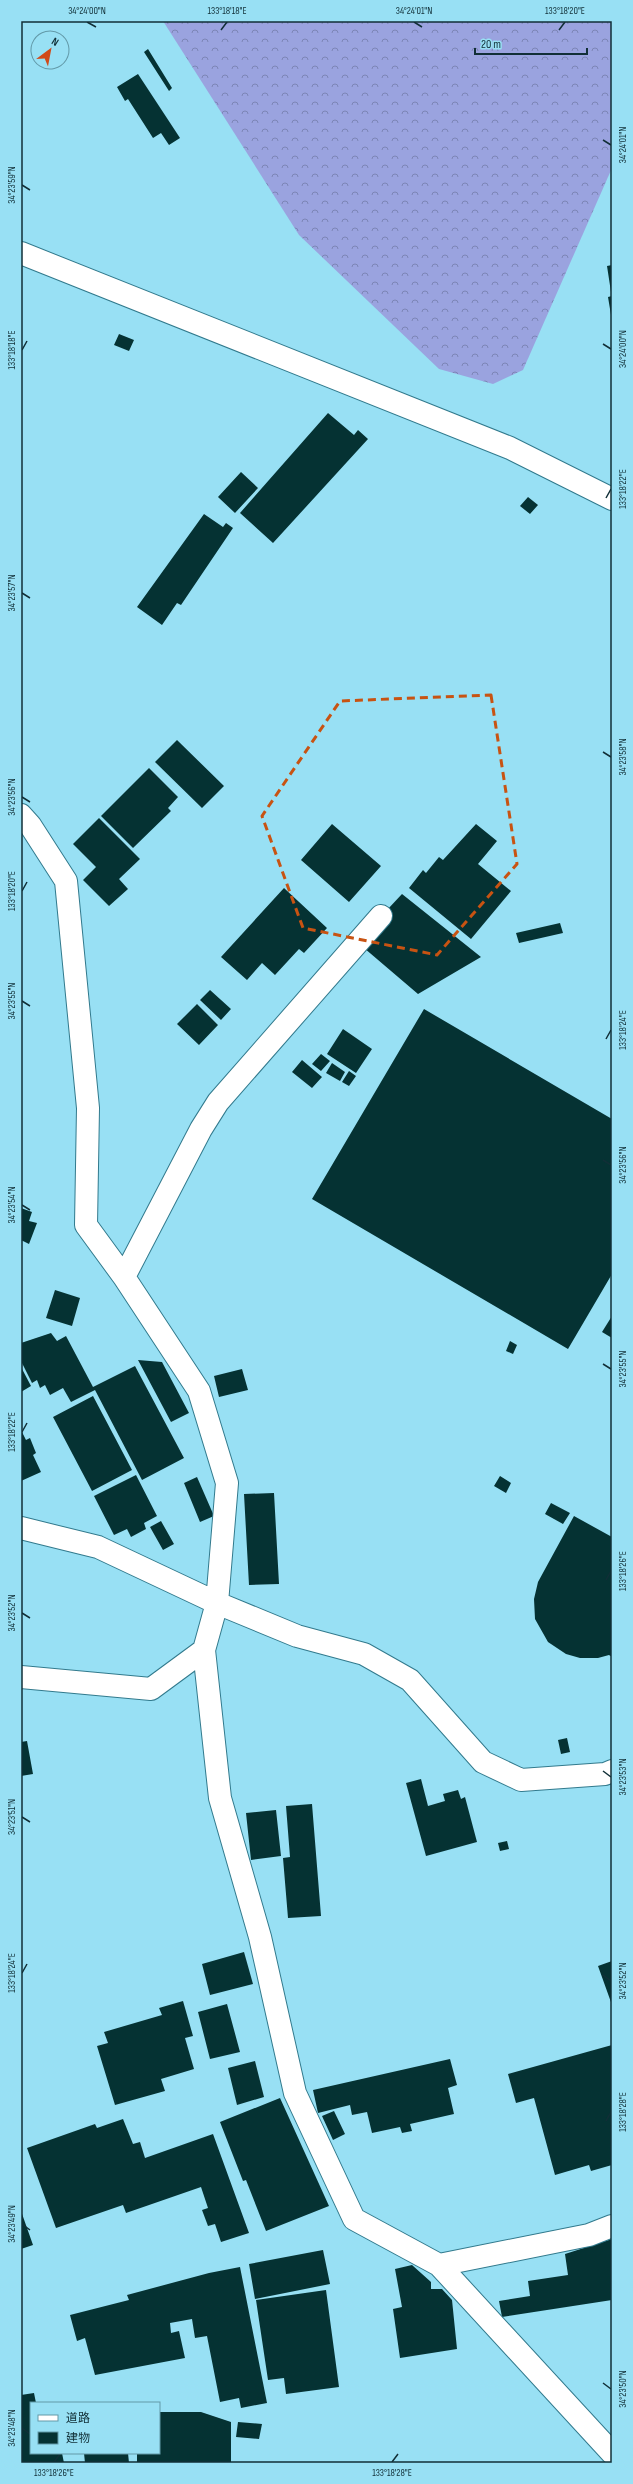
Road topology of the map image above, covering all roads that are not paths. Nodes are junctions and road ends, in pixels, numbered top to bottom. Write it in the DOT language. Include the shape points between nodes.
graph roads {
  1 [pos="21,254"];
  2 [pos="612,499"];
  3 [pos="21,815"];
  4 [pos="381,916"];
  5 [pos="124,1277"];
  6 [pos="21,1528"];
  7 [pos="217,1603"];
  8 [pos="204,1650"];
  9 [pos="21,1677"];
  10 [pos="612,1770"];
  11 [pos="612,2226"];
  12 [pos="439,2265"];
  13 [pos="612,2452"];
  1 -- 2 [label="street" via="510,448"];
  3 -- 5 [label="street" via="66,881 88,1108 86,1225"];
  4 -- 5 [label="street" via="218,1102 201,1129"];
  5 -- 7 [label="street" via="199,1391 227,1483"];
  6 -- 7 [label="street" via="98,1547"];
  7 -- 8 [label="street"];
  7 -- 10 [label="street" via="297,1636 364,1654 410,1680 483,1762 521,1780 605,1774"];
  8 -- 9 [label="street" via="151,1690"];
  8 -- 12 [label="street" via="220,1798 260,1937 295,2093 354,2219"];
  11 -- 12 [label="street" via="589,2235"];
  12 -- 13 [label="street"];
}
